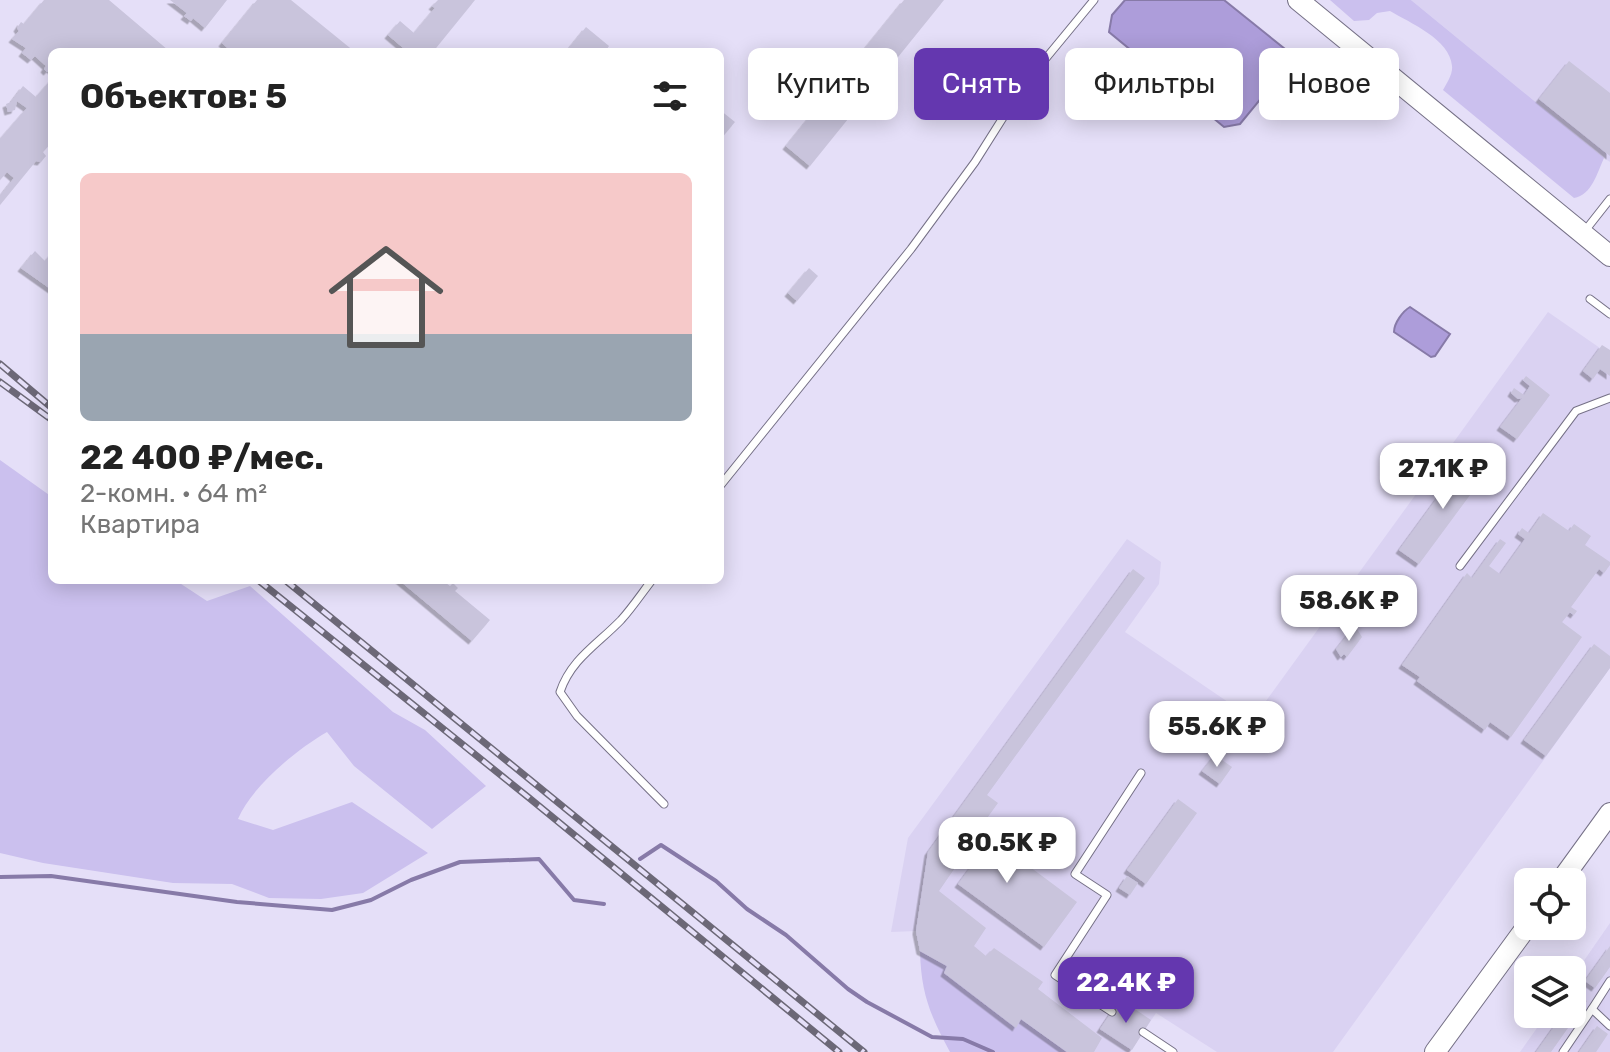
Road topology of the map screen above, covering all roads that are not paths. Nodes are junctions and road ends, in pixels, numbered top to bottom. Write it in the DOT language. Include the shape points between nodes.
graph roads {
  1 [pos="1094,0"];
  2 [pos="1298,0"];
  3 [pos="1610,199"];
  4 [pos="1583,234"];
  5 [pos="1610,256"];
  6 [pos="1590,299"];
  7 [pos="1610,314"];
  8 [pos="1610,398"];
  9 [pos="724,481"];
  10 [pos="1460,566"];
  11 [pos="649,584"];
  12 [pos="1141,773"];
  13 [pos="664,804"];
  14 [pos="1610,813"];
  15 [pos="1570,868"];
  16 [pos="1517,940"];
  17 [pos="1610,981"];
  18 [pos="1592,1009"];
  19 [pos="1112,1012"];
  20 [pos="1610,1026"];
  21 [pos="1143,1032"];
  22 [pos="1173,1052"];
  23 [pos="1435,1052"];
  24 [pos="1563,1052"];
  1 -- 9 [label="lane" via="1023,86 911,249"];
  2 -- 4 [label="street"];
  3 -- 4 [label="lane"];
  4 -- 5 [label="street"];
  6 -- 7 [label="lane"];
  8 -- 10 [label="lane" via="1576,411"];
  11 -- 13 [label="lane" via="621,620 582,655 560,692"];
  12 -- 19 [label="lane" via="1075,874 1107,895 1055,975"];
  14 -- 15 [label="street"];
  16 -- 23 [label="street"];
  17 -- 18 [label="lane"];
  18 -- 20 [label="lane"];
  18 -- 24 [label="lane"];
  21 -- 22 [label="lane"];
}
